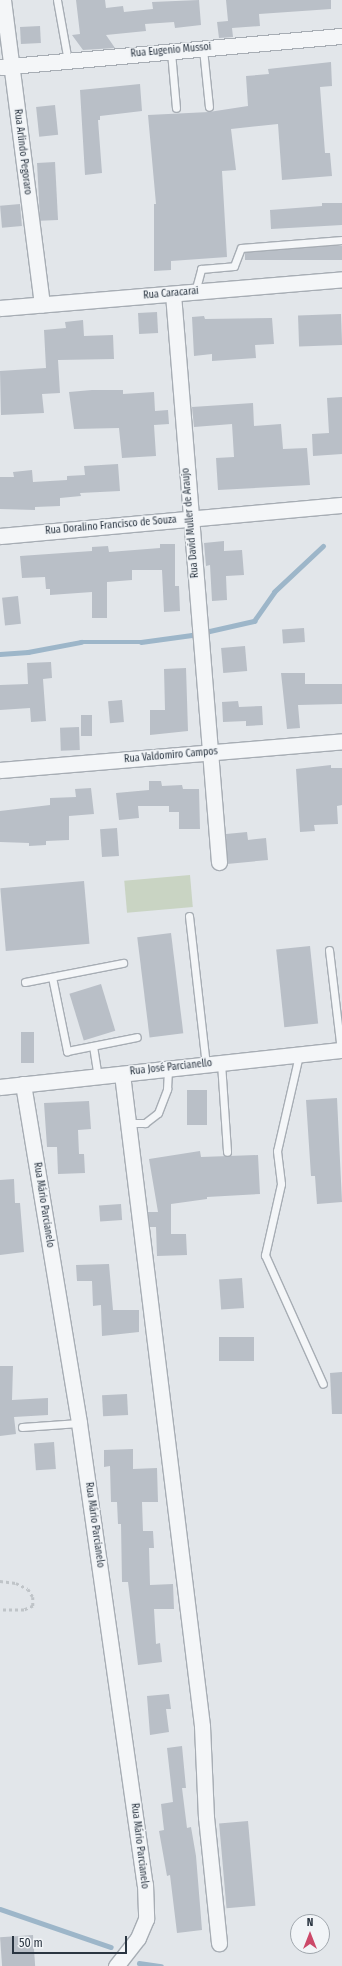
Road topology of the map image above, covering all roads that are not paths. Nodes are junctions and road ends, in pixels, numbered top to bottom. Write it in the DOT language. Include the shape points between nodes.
graph roads {
  1 [pos="3,0"];
  2 [pos="57,0"];
  3 [pos="342,36"];
  4 [pos="203,48"];
  5 [pos="170,52"];
  6 [pos="68,61"];
  7 [pos="6,66"];
  8 [pos="209,107"];
  9 [pos="176,108"];
  10 [pos="342,240"];
  11 [pos="342,279"];
  12 [pos="195,292"];
  13 [pos="172,294"];
  14 [pos="42,305"];
  15 [pos="0,308"];
  16 [pos="342,505"];
  17 [pos="191,519"];
  18 [pos="0,536"];
  19 [pos="342,741"];
  20 [pos="210,753"];
  21 [pos="0,770"];
  22 [pos="219,862"];
  23 [pos="189,916"];
  24 [pos="329,950"];
  25 [pos="123,963"];
  26 [pos="52,977"];
  27 [pos="25,982"];
  28 [pos="137,1037"];
  29 [pos="93,1046"];
  30 [pos="342,1050"];
  31 [pos="299,1055"];
  32 [pos="221,1063"];
  33 [pos="206,1065"];
  34 [pos="168,1068"];
  35 [pos="122,1074"];
  36 [pos="98,1076"];
  37 [pos="23,1084"];
  38 [pos="0,1087"];
  39 [pos="129,1123"];
  40 [pos="227,1152"];
  41 [pos="323,1384"];
  42 [pos="79,1423"];
  43 [pos="22,1427"];
  44 [pos="219,1943"];
  45 [pos="118,1964"];
  1 -- 7 [label="street, Rua Arlindo Pegoraro"];
  2 -- 6 [label="lane"];
  3 -- 4 [label="street, Rua Eugenio Mussoi"];
  4 -- 5 [label="street, Rua Eugenio Mussoi"];
  4 -- 8 [label="lane"];
  5 -- 6 [label="street, Rua Eugenio Mussoi"];
  5 -- 9 [label="lane"];
  6 -- 7 [label="street, Rua Eugenio Mussoi"];
  7 -- 14 [label="street, Rua Arlindo Pegoraro"];
  10 -- 12 [label="lane" via="241,248 234,266 201,269"];
  11 -- 12 [label="street, Rua Caracarai"];
  12 -- 13 [label="street, Rua Caracarai"];
  13 -- 14 [label="street, Rua Caracarai"];
  13 -- 17 [label="street, Rua David Muller de Araujo"];
  14 -- 15 [label="street, Rua Caracarai"];
  16 -- 17 [label="street, Rua Doralino Francisco de Souza"];
  17 -- 18 [label="street, Rua Doralino Francisco de Souza"];
  17 -- 20 [label="street, Rua David Muller de Araujo"];
  19 -- 20 [label="street, Rua Valdomiro Campos"];
  20 -- 21 [label="street, Rua Valdomiro Campos"];
  20 -- 22 [label="street, Rua David Muller de Araujo"];
  23 -- 33 [label="lane"];
  24 -- 30 [label="lane"];
  25 -- 26 [label="lane"];
  26 -- 27 [label="lane"];
  26 -- 29 [label="lane" via="67,1051"];
  28 -- 29 [label="lane"];
  29 -- 36 [label="lane"];
  30 -- 31 [label="street, Rua José Parcianello"];
  31 -- 32 [label="street, Rua José Parcianello"];
  31 -- 41 [label="lane" via="277,1150 281,1184 265,1255"];
  32 -- 33 [label="street, Rua José Parcianello"];
  32 -- 40 [label="lane"];
  33 -- 34 [label="street, Rua José Parcianello"];
  34 -- 35 [label="street, Rua José Parcianello"];
  34 -- 39 [label="lane" via="167,1089 158,1113 145,1123"];
  35 -- 36 [label="street, Rua José Parcianello"];
  35 -- 39 [label="street"];
  36 -- 37 [label="street, Rua José Parcianello"];
  37 -- 38 [label="street, Rua José Parcianello"];
  37 -- 42 [label="street, Rua Mário Parcianelo"];
  39 -- 44 [label="street" via="147,1292 202,1726 206,1817"];
  42 -- 43 [label="lane"];
  42 -- 45 [label="street, Rua Mário Parcianelo" via="146,1884 146,1919 138,1938"];
}
